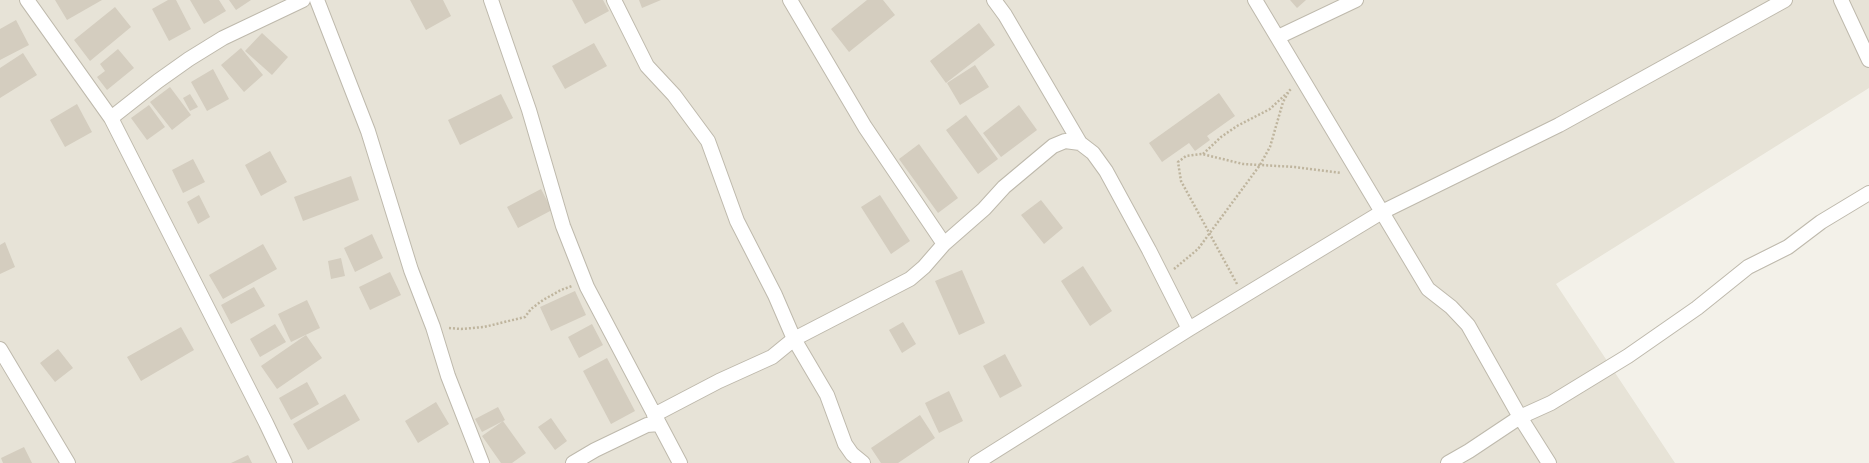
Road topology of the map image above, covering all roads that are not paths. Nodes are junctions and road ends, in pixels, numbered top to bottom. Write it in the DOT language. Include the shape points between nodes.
graph roads {
  1 [pos="27,0"];
  2 [pos="304,0"];
  3 [pos="317,0"];
  4 [pos="491,0"];
  5 [pos="614,0"];
  6 [pos="790,0"];
  7 [pos="994,0"];
  8 [pos="1255,0"];
  9 [pos="1356,0"];
  10 [pos="1785,0"];
  11 [pos="1841,0"];
  12 [pos="1278,37"];
  13 [pos="1869,60"];
  14 [pos="111,118"];
  15 [pos="1080,143"];
  16 [pos="1869,193"];
  17 [pos="1382,212"];
  18 [pos="944,244"];
  19 [pos="1189,329"];
  20 [pos="794,339"];
  21 [pos="0,349"];
  22 [pos="1520,417"];
  23 [pos="657,419"];
  24 [pos="68,463"];
  25 [pos="285,463"];
  26 [pos="482,463"];
  27 [pos="573,463"];
  28 [pos="680,463"];
  29 [pos="863,463"];
  30 [pos="976,463"];
  31 [pos="1448,463"];
  32 [pos="1549,463"];
  1 -- 14 [label="street"];
  2 -- 14 [label="street" via="223,38 158,81"];
  3 -- 26 [label="street" via="368,131 411,270"];
  4 -- 23 [label="street" via="529,110 563,226 587,287"];
  5 -- 20 [label="street" via="647,66 674,95 708,141 737,221 775,295"];
  6 -- 18 [label="street" via="865,127"];
  7 -- 15 [label="street"];
  8 -- 12 [label="street"];
  9 -- 12 [label="street"];
  10 -- 17 [label="street" via="1559,125"];
  11 -- 13 [label="street"];
  12 -- 17 [label="street"];
  14 -- 25 [label="street"];
  15 -- 18 [label="street" via="1066,141 1053,146 1004,187 984,209"];
  15 -- 19 [label="street" via="1093,153 1106,171"];
  16 -- 22 [label="street" via="1821,222 1788,247 1748,267 1697,308 1628,356 1551,403"];
  17 -- 19 [label="street"];
  17 -- 22 [label="street" via="1428,289 1451,307 1468,325"];
  18 -- 20 [label="street" via="910,279"];
  19 -- 30 [label="street"];
  20 -- 23 [label="street" via="772,357 719,381"];
  20 -- 29 [label="street" via="827,395 845,444"];
  21 -- 24 [label="street"];
  22 -- 31 [label="street"];
  22 -- 32 [label="street"];
  23 -- 27 [label="street"];
  23 -- 28 [label="street"];
}
